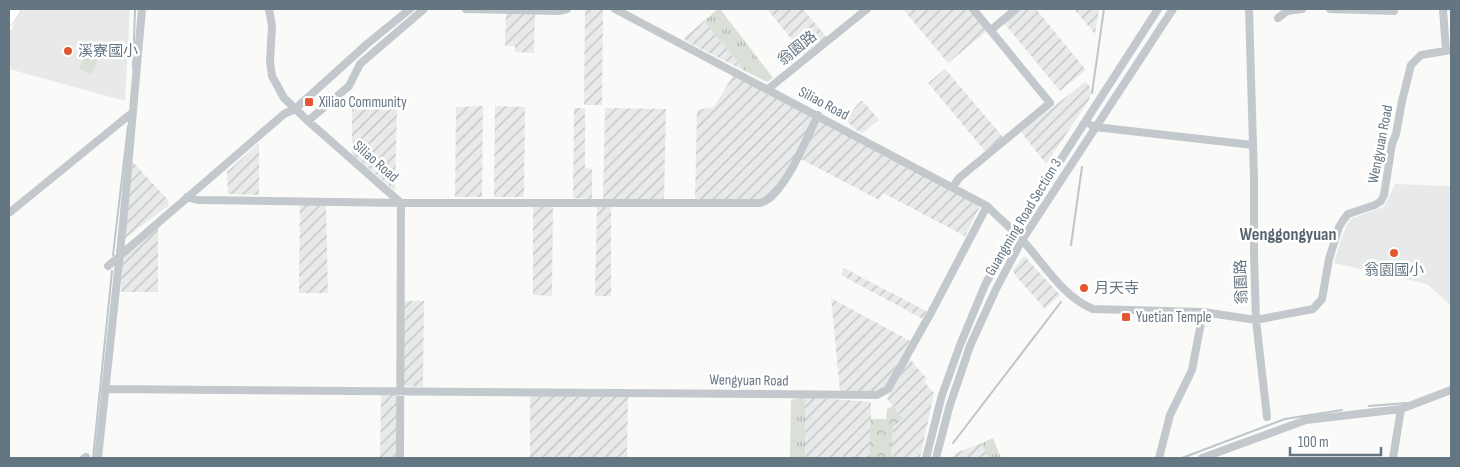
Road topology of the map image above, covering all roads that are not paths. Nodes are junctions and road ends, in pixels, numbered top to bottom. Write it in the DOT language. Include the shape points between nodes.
graph roads {
  1 [pos="16,9"];
  2 [pos="142,9"];
  3 [pos="269,9"];
  4 [pos="410,9"];
  5 [pos="424,9"];
  6 [pos="466,9"];
  7 [pos="567,9"];
  8 [pos="615,9"];
  9 [pos="867,9"];
  10 [pos="973,9"];
  11 [pos="1016,9"];
  12 [pos="1158,9"];
  13 [pos="1173,9"];
  14 [pos="1249,9"];
  15 [pos="1302,9"];
  16 [pos="1330,9"];
  17 [pos="1443,9"];
  18 [pos="1394,11"];
  19 [pos="1278,18"];
  20 [pos="9,20"];
  21 [pos="991,30"];
  22 [pos="1448,50"];
  23 [pos="768,89"];
  24 [pos="295,109"];
  25 [pos="133,112"];
  26 [pos="818,115"];
  27 [pos="308,121"];
  28 [pos="1085,121"];
  29 [pos="1095,127"];
  30 [pos="1253,145"];
  31 [pos="953,187"];
  32 [pos="187,197"];
  33 [pos="401,203"];
  34 [pos="987,206"];
  35 [pos="9,213"];
  36 [pos="1014,232"];
  37 [pos="1022,240"];
  38 [pos="119,256"];
  39 [pos="108,266"];
  40 [pos="1203,312"];
  41 [pos="1256,320"];
  42 [pos="105,389"];
  43 [pos="400,390"];
  44 [pos="1451,390"];
  45 [pos="1401,408"];
  46 [pos="1267,417"];
  47 [pos="98,458"];
  48 [pos="400,458"];
  49 [pos="926,458"];
  50 [pos="936,458"];
  51 [pos="1159,458"];
  52 [pos="1202,458"];
  53 [pos="1393,458"];
  1 -- 20 [label="main road"];
  2 -- 25 [label="street"];
  3 -- 24 [label="street, Siliao Road" via="272,76 284,98"];
  4 -- 24 [label="street"];
  5 -- 27 [label="street" via="360,64 349,86"];
  6 -- 7 [label="street" via="559,12"];
  8 -- 23 [label="street, Siliao Road"];
  9 -- 23 [label="street, 翁園路"];
  10 -- 21 [label="street"];
  11 -- 21 [label="street"];
  12 -- 28 [label="street, Guangming Road Section 3"];
  13 -- 29 [label="street, Guangming Road Section 3"];
  14 -- 30 [label="street, 翁園路"];
  15 -- 19 [label="street" via="1287,11"];
  16 -- 18 [label="street"];
  17 -- 22 [label="street"];
  21 -- 31 [label="street" via="1050,103 959,178"];
  22 -- 41 [label="street, Wengyuan Road" via="1421,55 1411,65 1384,194 1375,205 1348,214 1339,227 1322,299 1313,309"];
  23 -- 26 [label="street, Siliao Road"];
  24 -- 27 [label="street, Siliao Road"];
  24 -- 32 [label="street" via="284,114"];
  25 -- 35 [label="street"];
  25 -- 38 [label="street"];
  26 -- 31 [label="street, Siliao Road"];
  26 -- 33 [label="street" via="783,182 774,195 760,203"];
  27 -- 33 [label="street, Siliao Road"];
  28 -- 29 [label="street"];
  28 -- 36 [label="street, Guangming Road Section 3"];
  29 -- 30 [label="street"];
  29 -- 37 [label="street, Guangming Road Section 3"];
  30 -- 41 [label="street, 翁園路"];
  31 -- 34 [label="street, Siliao Road"];
  32 -- 33 [label="street" via="198,200"];
  32 -- 38 [label="street"];
  33 -- 43 [label="street, Siliao Road"];
  34 -- 36 [label="street, Siliao Road"];
  34 -- 43 [label="street, Wengyuan Road" via="888,389 877,395"];
  36 -- 37 [label="street, Siliao Road"];
  36 -- 49 [label="street, Guangming Road Section 3" via="985,285 960,344 942,395"];
  37 -- 40 [label="street, Wengyuan Road" via="1081,305 1093,309"];
  37 -- 50 [label="street, Guangming Road Section 3" via="970,346"];
  38 -- 39 [label="street"];
  38 -- 42 [label="street"];
  40 -- 41 [label="street, Wengyuan Road"];
  40 -- 51 [label="street" via="1192,370 1177,396"];
  41 -- 46 [label="street, 翁園路"];
  42 -- 43 [label="street, Wengyuan Road"];
  42 -- 47 [label="street"];
  43 -- 48 [label="street, Siliao Road"];
  44 -- 45 [label="street"];
  45 -- 52 [label="street" via="1306,420"];
  45 -- 53 [label="street"];
}
